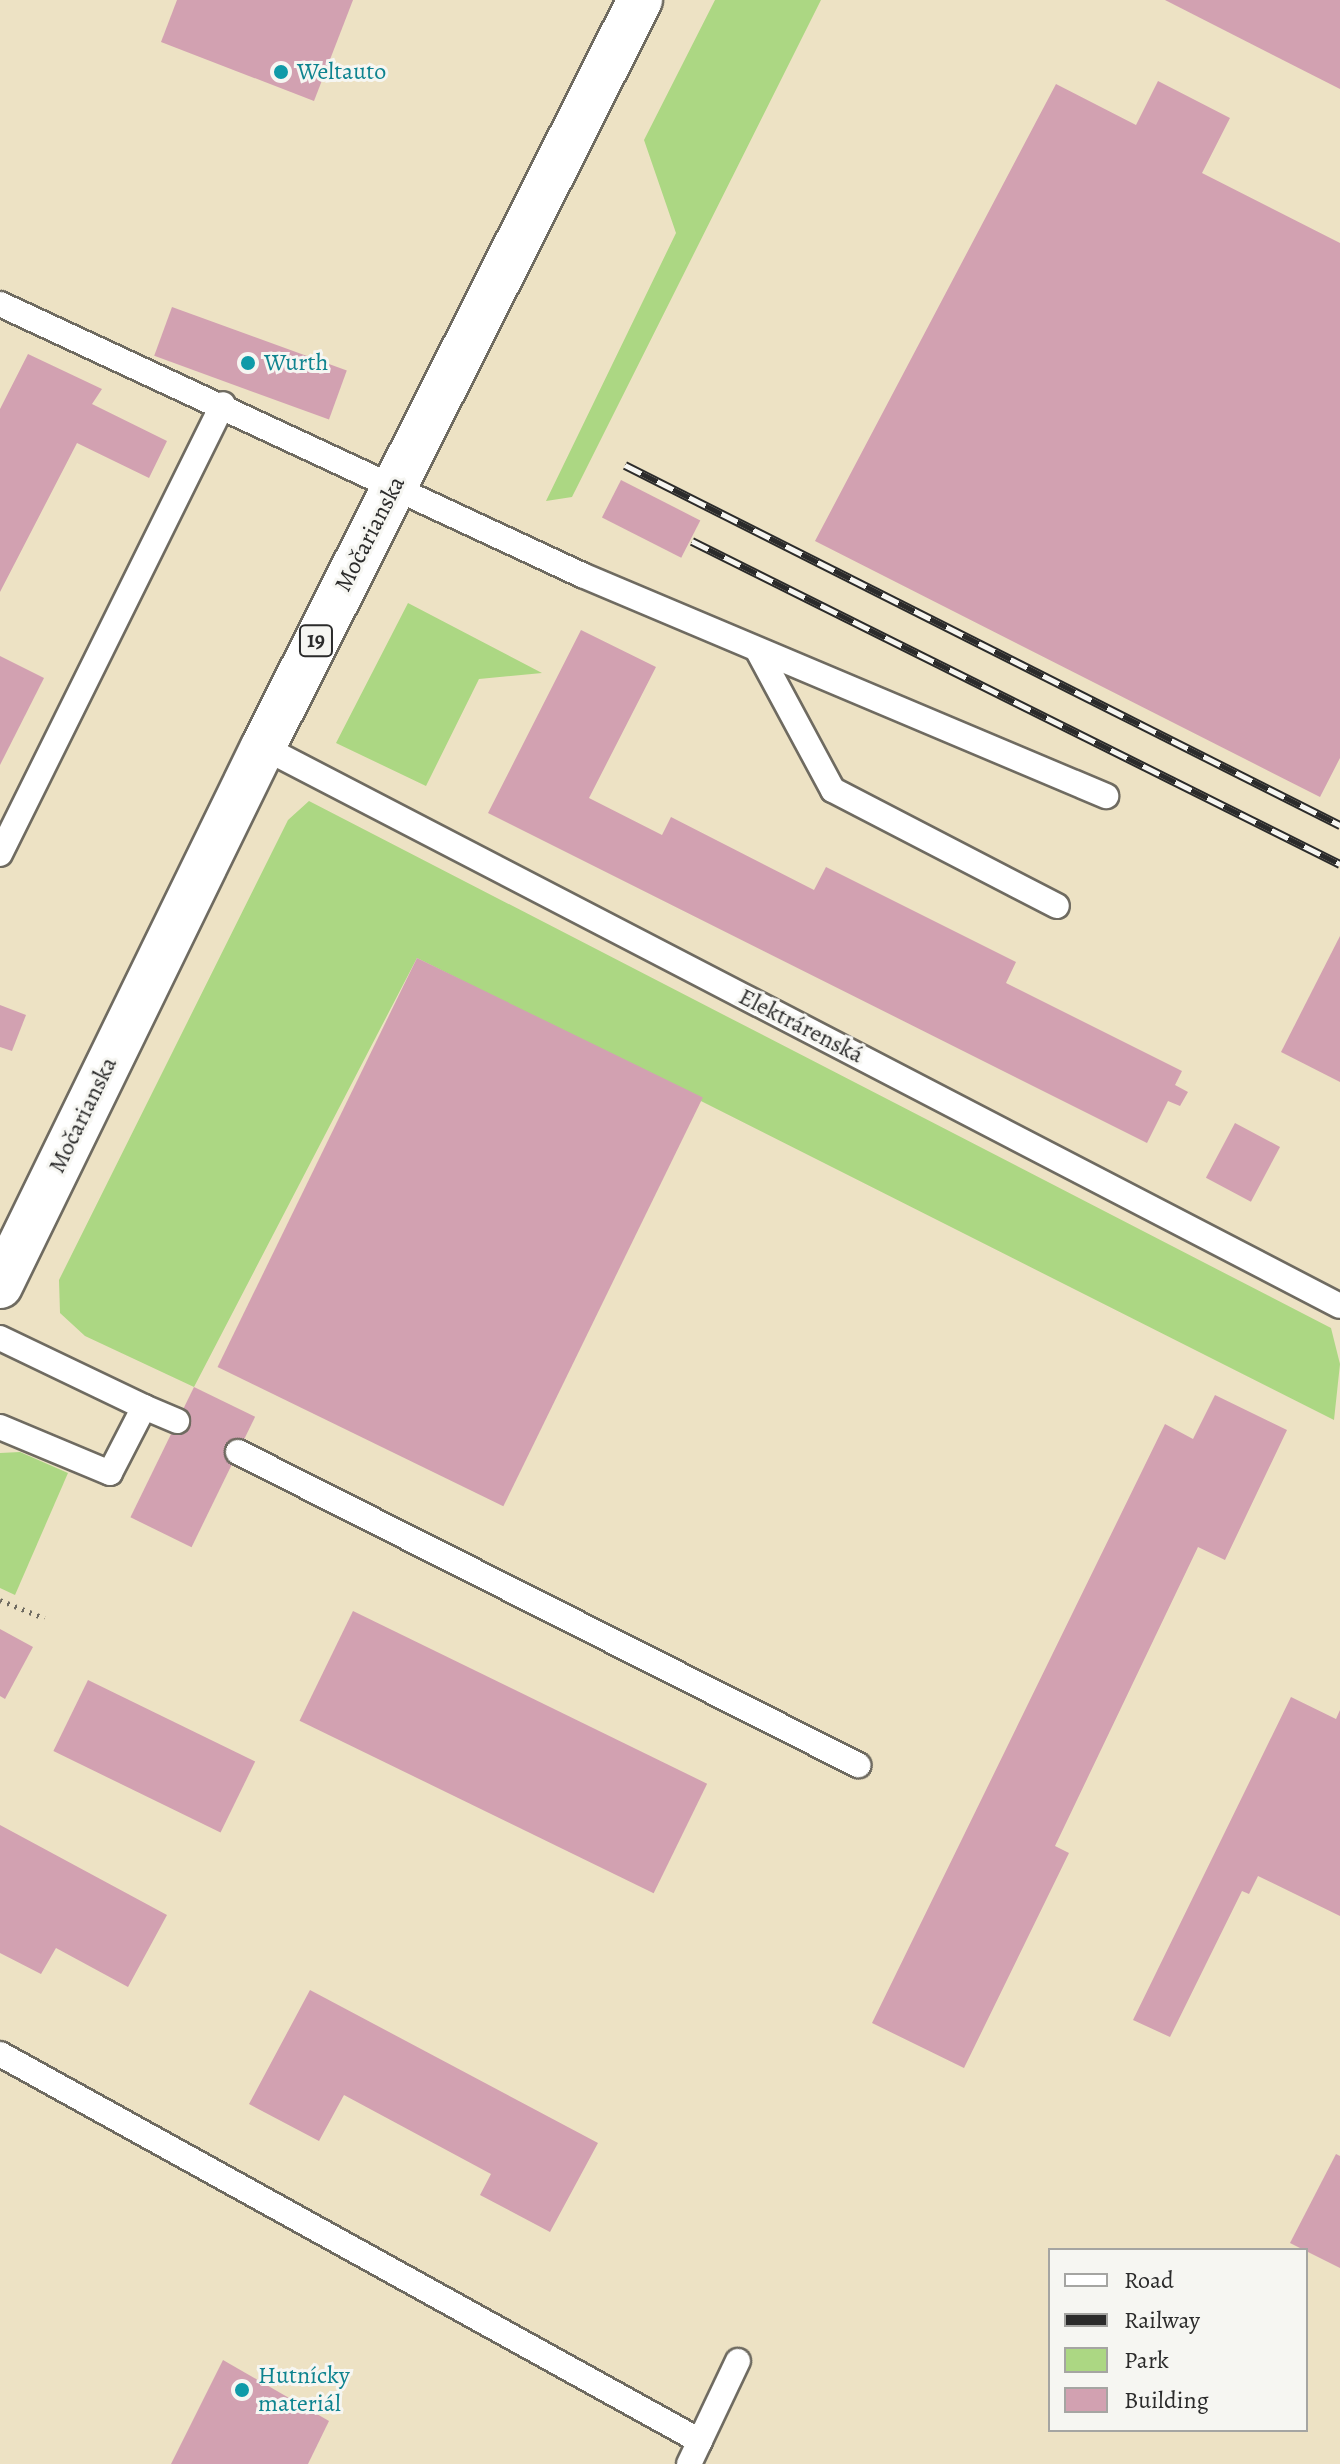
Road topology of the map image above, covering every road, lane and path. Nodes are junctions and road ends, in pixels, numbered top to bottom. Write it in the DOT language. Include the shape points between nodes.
graph roads {
  1 [pos="640,0"];
  2 [pos="0,304"];
  3 [pos="223,404"];
  4 [pos="394,488"];
  5 [pos="758,651"];
  6 [pos="263,747"];
  7 [pos="1106,796"];
  8 [pos="0,854"];
  9 [pos="1057,906"];
  10 [pos="0,1286"];
  11 [pos="1340,1306"];
  12 [pos="0,1338"];
  13 [pos="144,1407"];
  14 [pos="177,1421"];
  15 [pos="0,1427"];
  16 [pos="238,1452"];
  17 [pos="0,1600"];
  18 [pos="44,1618"];
  19 [pos="858,1765"];
  20 [pos="0,2054"];
  21 [pos="738,2361"];
  22 [pos="700,2441"];
  23 [pos="689,2464"];
  1 -- 4 [label="main road, Močarianska / 19"];
  2 -- 3 [label="lane"];
  3 -- 4 [label="lane"];
  3 -- 8 [label="lane"];
  4 -- 5 [label="lane"];
  4 -- 6 [label="main road, Močarianska / 19"];
  5 -- 7 [label="lane"];
  5 -- 9 [label="lane" via="833,790"];
  6 -- 10 [label="main road, Močarianska / 19"];
  6 -- 11 [label="lane, Elektrárenská"];
  12 -- 13 [label="lane"];
  13 -- 14 [label="lane"];
  13 -- 15 [label="lane" via="110,1473"];
  16 -- 19 [label="lane"];
  17 -- 18 [label="path"];
  20 -- 22 [label="lane"];
  21 -- 22 [label="lane"];
  22 -- 23 [label="lane"];
}
